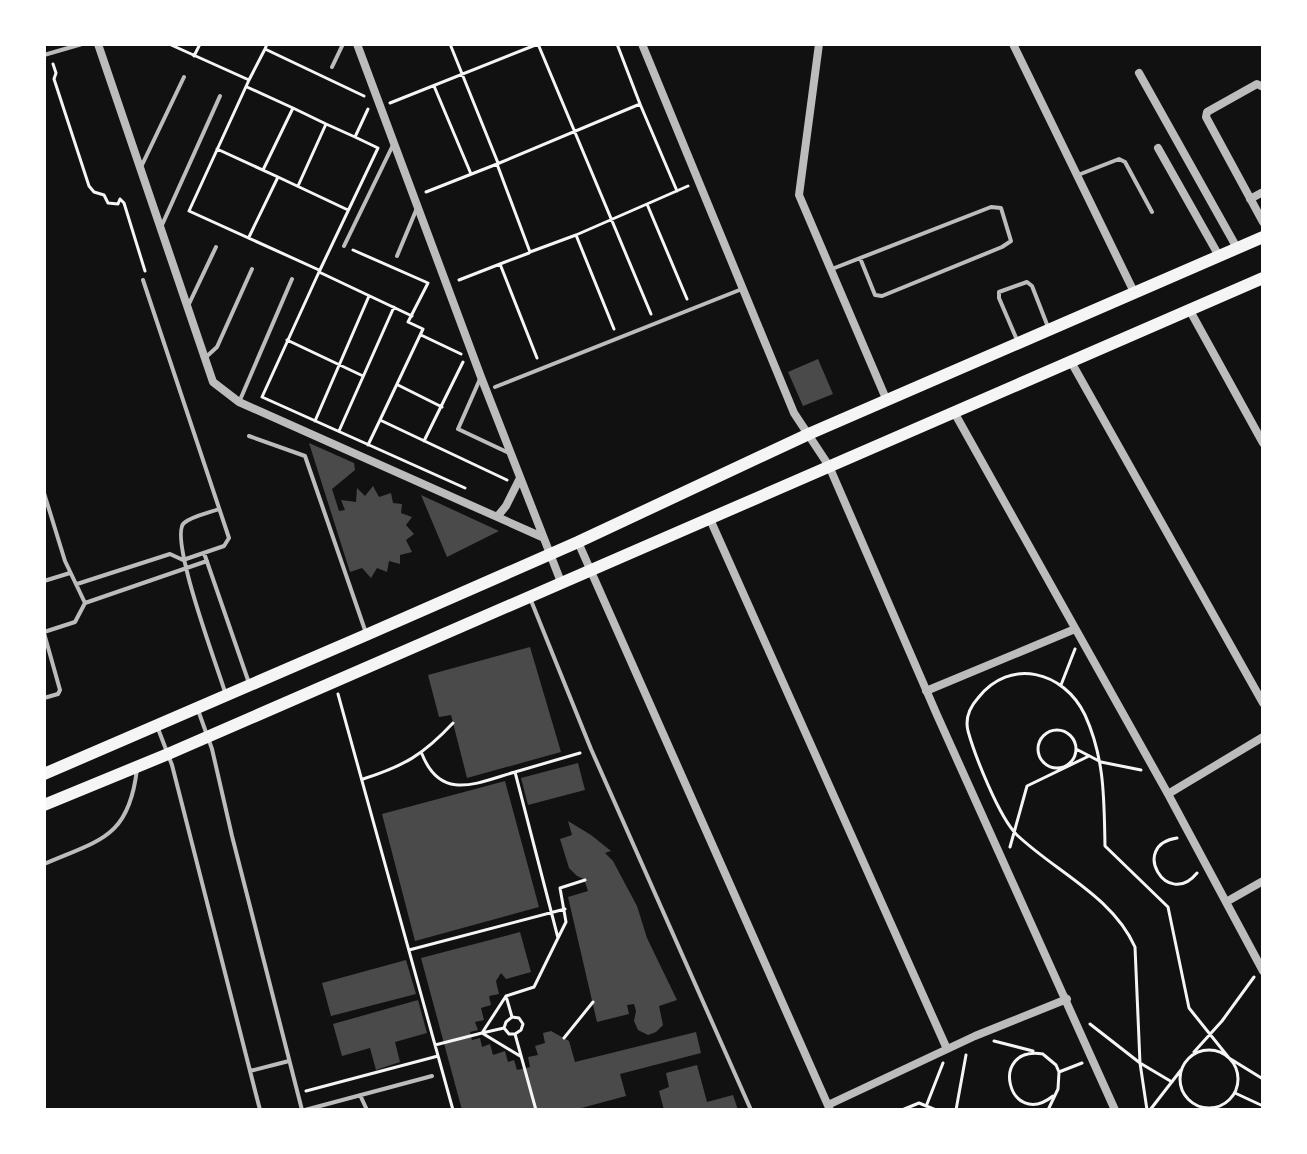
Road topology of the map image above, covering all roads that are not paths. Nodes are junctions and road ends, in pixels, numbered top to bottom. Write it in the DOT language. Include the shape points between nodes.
graph roads {
  1 [pos="82,44"];
  2 [pos="98,44"];
  3 [pos="343,44"];
  4 [pos="357,44"];
  5 [pos="642,44"];
  6 [pos="819,44"];
  7 [pos="1013,44"];
  8 [pos="47,54"];
  9 [pos="332,67"];
  10 [pos="1139,73"];
  11 [pos="184,77"];
  12 [pos="1263,87"];
  13 [pos="220,96"];
  14 [pos="394,143"];
  15 [pos="1158,148"];
  16 [pos="140,168"];
  17 [pos="1078,175"];
  18 [pos="1263,192"];
  19 [pos="1250,199"];
  20 [pos="418,206"];
  21 [pos="1152,212"];
  22 [pos="1263,222"];
  23 [pos="160,229"];
  24 [pos="1263,237"];
  25 [pos="344,246"];
  26 [pos="216,247"];
  27 [pos="1237,248"];
  28 [pos="397,256"];
  29 [pos="1219,256"];
  30 [pos="860,258"];
  31 [pos="252,269"];
  32 [pos="832,269"];
  33 [pos="1263,278"];
  34 [pos="292,279"];
  35 [pos="143,280"];
  36 [pos="744,289"];
  37 [pos="1134,292"];
  38 [pos="187,307"];
  39 [pos="1189,309"];
  40 [pos="1049,330"];
  41 [pos="1018,342"];
  42 [pos="204,359"];
  43 [pos="1070,360"];
  44 [pos="481,377"];
  45 [pos="495,387"];
  46 [pos="887,401"];
  47 [pos="239,402"];
  48 [pos="954,412"];
  49 [pos="809,434"];
  50 [pos="249,436"];
  51 [pos="1263,443"];
  52 [pos="511,454"];
  53 [pos="829,466"];
  54 [pos="520,478"];
  55 [pos="44,493"];
  56 [pos="219,509"];
  57 [pos="497,517"];
  58 [pos="709,517"];
  59 [pos="542,537"];
  60 [pos="578,542"];
  61 [pos="204,553"];
  62 [pos="549,554"];
  63 [pos="183,560"];
  64 [pos="207,561"];
  65 [pos="186,568"];
  66 [pos="591,569"];
  67 [pos="70,573"];
  68 [pos="44,581"];
  69 [pos="561,582"];
  70 [pos="77,584"];
  71 [pos="529,596"];
  72 [pos="85,603"];
  73 [pos="1075,629"];
  74 [pos="44,633"];
  75 [pos="366,635"];
  76 [pos="249,685"];
  77 [pos="926,691"];
  78 [pos="226,696"];
  79 [pos="44,698"];
  80 [pos="1263,703"];
  81 [pos="198,708"];
  82 [pos="156,725"];
  83 [pos="208,736"];
  84 [pos="1263,737"];
  85 [pos="168,754"];
  86 [pos="137,767"];
  87 [pos="44,774"];
  88 [pos="1168,794"];
  89 [pos="44,805"];
  90 [pos="44,864"];
  91 [pos="1263,881"];
  92 [pos="1226,902"];
  93 [pos="1262,969"];
  94 [pos="1067,999"];
  95 [pos="947,1049"];
  96 [pos="289,1061"];
  97 [pos="250,1071"];
  98 [pos="432,1076"];
  99 [pos="360,1095"];
  100 [pos="328,1107"];
  101 [pos="829,1108"];
  102 [pos="260,1110"];
  103 [pos="303,1110"];
  104 [pos="367,1110"];
  105 [pos="751,1110"];
  106 [pos="1115,1110"];
  1 -- 8 [label="lane"];
  2 -- 16 [label="street"];
  3 -- 9 [label="lane"];
  4 -- 14 [label="street"];
  5 -- 36 [label="street"];
  6 -- 32 [label="street" via="799,195"];
  7 -- 17 [label="street"];
  10 -- 27 [label="street"];
  11 -- 16 [label="lane"];
  12 -- 19 [label="street" via="1257,84 1206,117"];
  13 -- 23 [label="lane"];
  14 -- 20 [label="street"];
  14 -- 25 [label="lane"];
  15 -- 29 [label="street"];
  16 -- 23 [label="street"];
  17 -- 21 [label="lane" via="1119,159 1125,162"];
  17 -- 37 [label="street"];
  18 -- 19 [label="street"];
  19 -- 22 [label="street"];
  20 -- 28 [label="lane"];
  20 -- 44 [label="street"];
  23 -- 38 [label="street"];
  24 -- 27 [label="main road"];
  26 -- 38 [label="lane"];
  27 -- 29 [label="main road"];
  29 -- 37 [label="main road"];
  30 -- 30 [label="lane" via="991,207 1001,208 1011,241 882,296 875,295"];
  30 -- 32 [label="lane"];
  31 -- 42 [label="lane" via="217,347"];
  32 -- 46 [label="street"];
  33 -- 39 [label="main road"];
  34 -- 47 [label="lane"];
  35 -- 56 [label="lane"];
  36 -- 45 [label="lane"];
  36 -- 49 [label="street" via="794,413"];
  37 -- 40 [label="main road"];
  38 -- 42 [label="street"];
  39 -- 43 [label="main road"];
  39 -- 51 [label="street"];
  40 -- 41 [label="main road"];
  40 -- 41 [label="lane" via="1027,282 999,292"];
  41 -- 46 [label="main road"];
  42 -- 47 [label="street" via="213,382"];
  43 -- 48 [label="main road"];
  43 -- 80 [label="street"];
  44 -- 52 [label="street"];
  44 -- 52 [label="lane" via="458,429"];
  46 -- 49 [label="main road"];
  47 -- 57 [label="street"];
  48 -- 53 [label="main road"];
  48 -- 73 [label="street"];
  49 -- 53 [label="street"];
  49 -- 60 [label="main road"];
  50 -- 75 [label="lane" via="305,456"];
  52 -- 54 [label="street"];
  53 -- 58 [label="main road"];
  53 -- 77 [label="street"];
  54 -- 57 [label="street"];
  54 -- 59 [label="street"];
  55 -- 67 [label="lane"];
  56 -- 61 [label="lane" via="228,542"];
  56 -- 63 [label="lane" via="184,523"];
  57 -- 59 [label="street"];
  58 -- 66 [label="main road"];
  58 -- 95 [label="street"];
  59 -- 62 [label="street"];
  60 -- 62 [label="main road"];
  60 -- 66 [label="street"];
  61 -- 63 [label="lane"];
  61 -- 64 [label="lane"];
  62 -- 69 [label="street"];
  62 -- 75 [label="main road"];
  63 -- 65 [label="lane"];
  63 -- 70 [label="lane" via="170,554"];
  64 -- 65 [label="lane"];
  64 -- 76 [label="lane"];
  65 -- 72 [label="lane"];
  65 -- 78 [label="lane"];
  66 -- 69 [label="main road"];
  66 -- 101 [label="street"];
  67 -- 68 [label="lane"];
  67 -- 70 [label="lane"];
  69 -- 71 [label="main road"];
  70 -- 72 [label="lane"];
  71 -- 83 [label="main road"];
  71 -- 105 [label="lane"];
  72 -- 74 [label="lane" via="75,622"];
  73 -- 77 [label="street"];
  73 -- 88 [label="street"];
  74 -- 79 [label="lane" via="60,690"];
  75 -- 76 [label="main road"];
  76 -- 78 [label="main road"];
  77 -- 94 [label="street"];
  78 -- 81 [label="main road"];
  81 -- 82 [label="main road"];
  81 -- 83 [label="lane"];
  82 -- 85 [label="lane"];
  82 -- 87 [label="main road"];
  83 -- 85 [label="main road"];
  83 -- 96 [label="lane"];
  84 -- 88 [label="street"];
  85 -- 86 [label="main road"];
  85 -- 97 [label="lane"];
  86 -- 89 [label="main road"];
  86 -- 90 [label="lane" via="124,817 107,837"];
  88 -- 92 [label="street"];
  91 -- 92 [label="street"];
  92 -- 93 [label="street"];
  94 -- 95 [label="street"];
  94 -- 106 [label="street"];
  95 -- 101 [label="street"];
  96 -- 97 [label="lane"];
  96 -- 103 [label="lane"];
  97 -- 102 [label="lane"];
  98 -- 99 [label="lane"];
  99 -- 100 [label="lane"];
  99 -- 104 [label="lane"];
  100 -- 103 [label="lane"];
}
